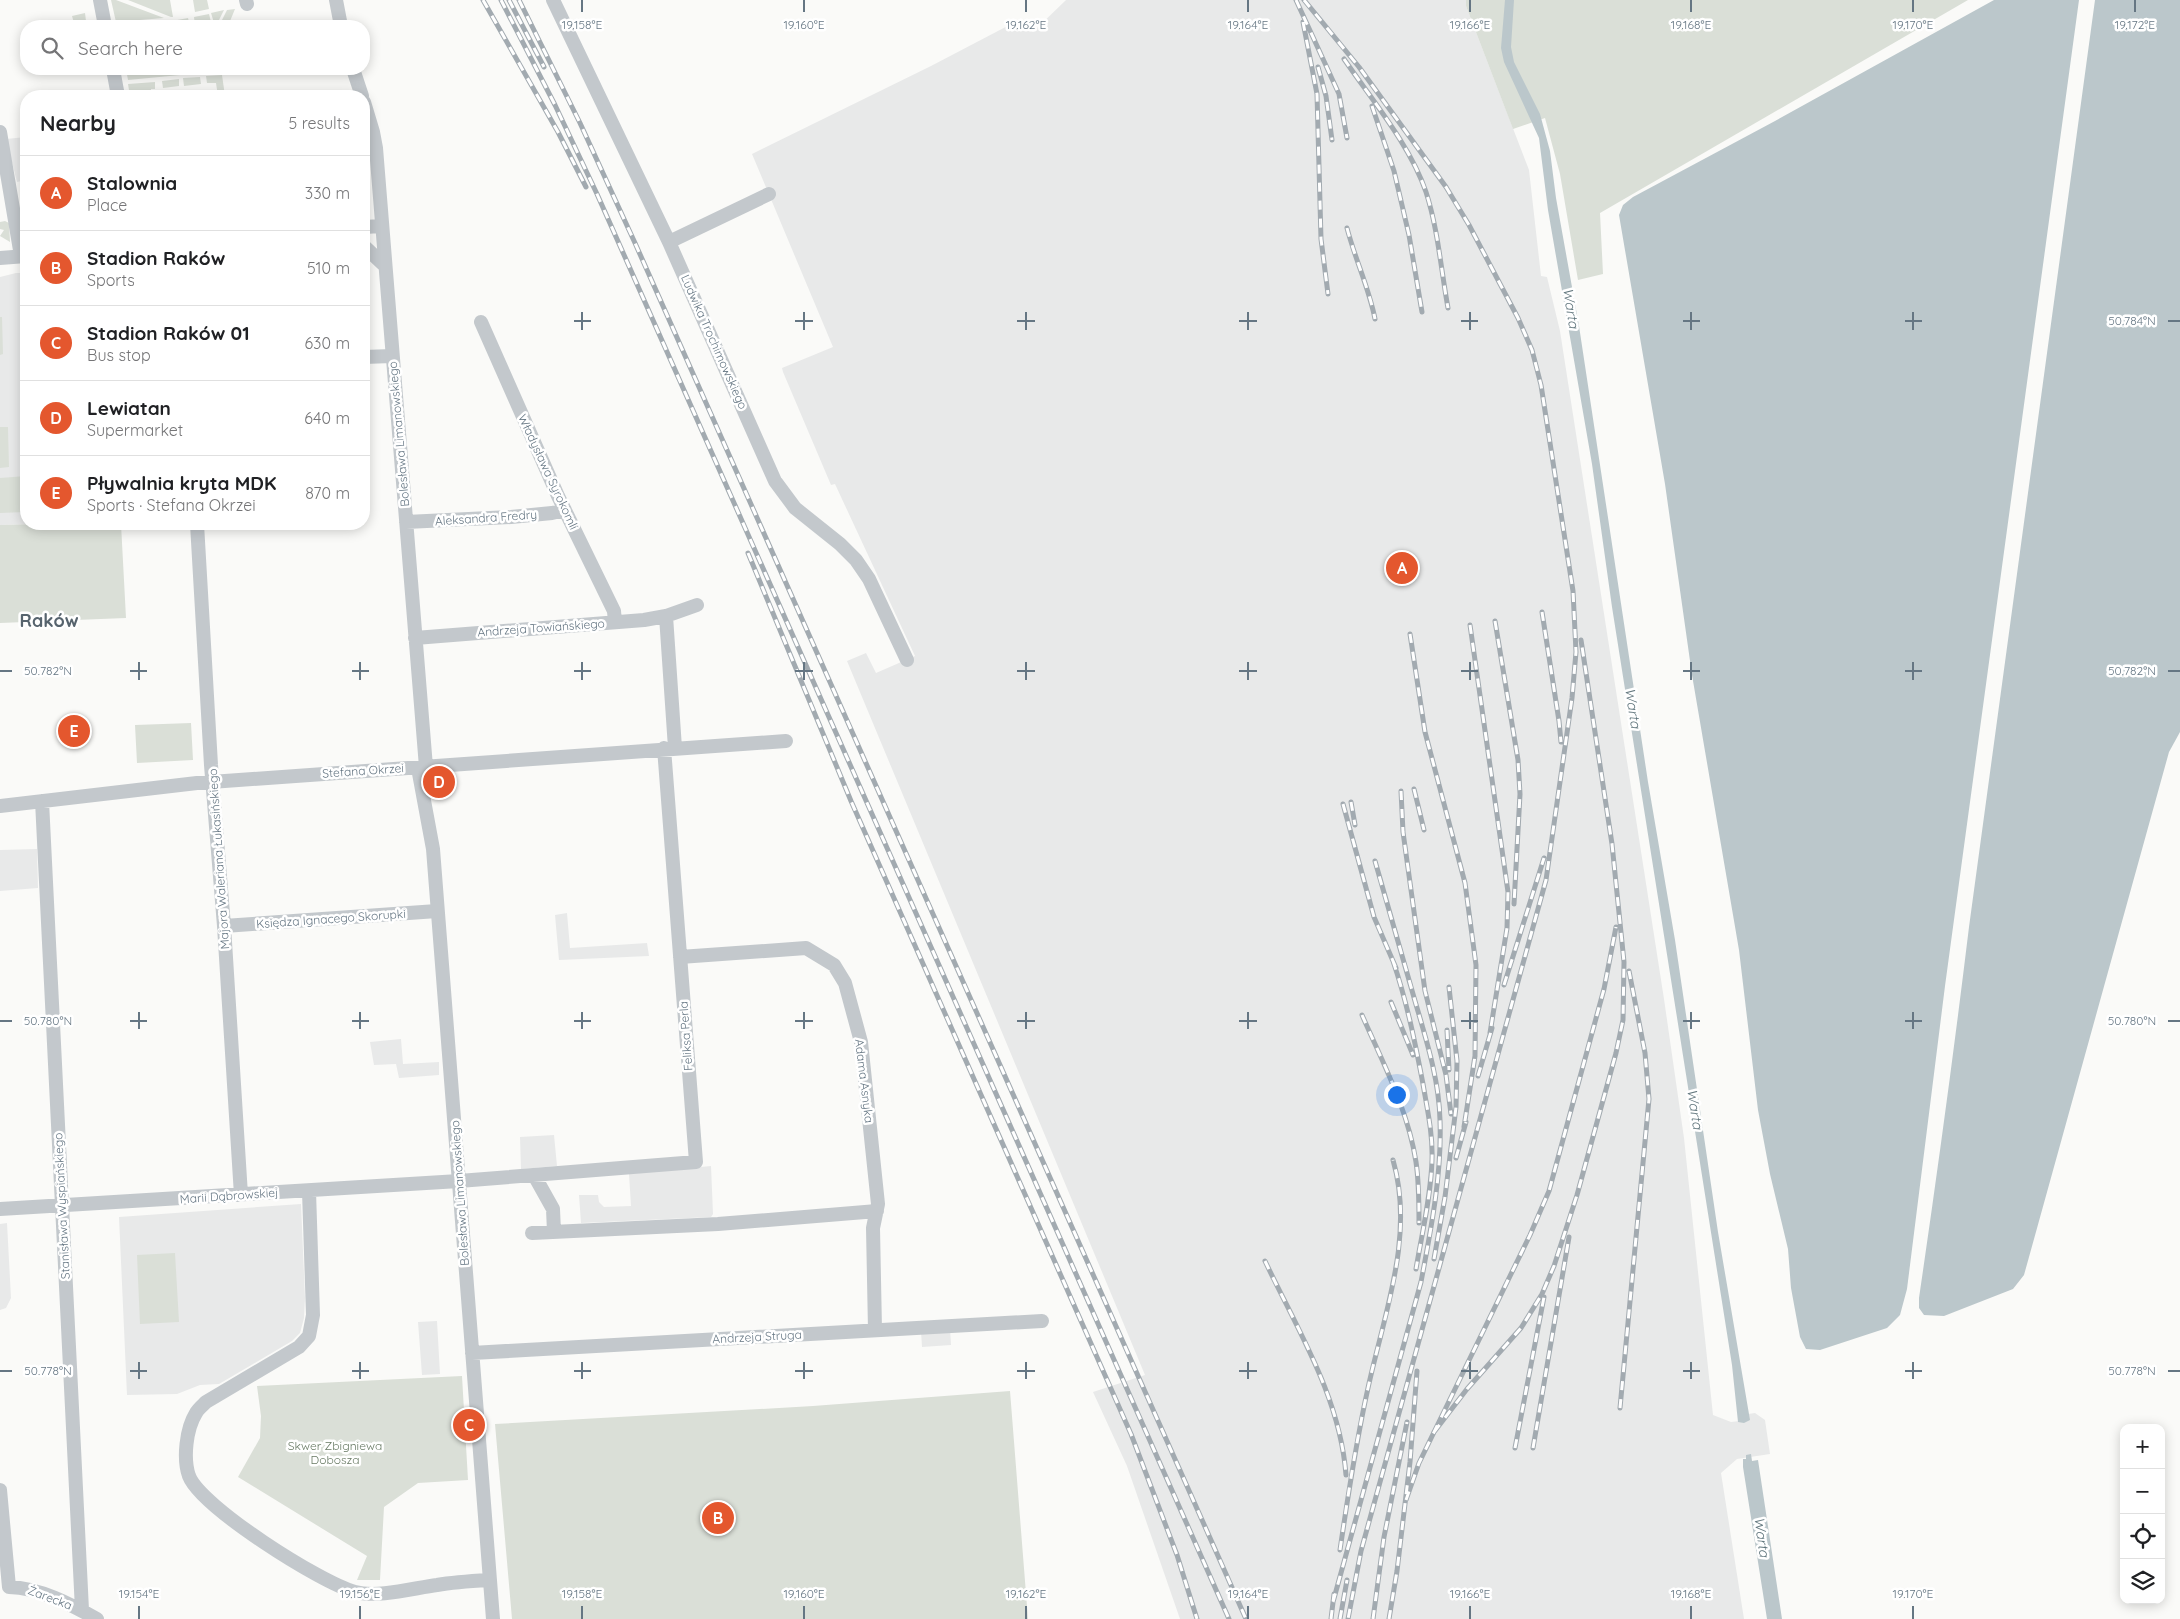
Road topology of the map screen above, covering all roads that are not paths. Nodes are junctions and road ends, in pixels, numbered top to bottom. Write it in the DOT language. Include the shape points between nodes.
graph roads {
  1 [pos="100,0"];
  2 [pos="336,0"];
  3 [pos="553,0"];
  4 [pos="104,20"];
  5 [pos="340,20"];
  6 [pos="114,75"];
  7 [pos="355,75"];
  8 [pos="117,90"];
  9 [pos="360,90"];
  10 [pos="370,122"];
  11 [pos="0,132"];
  12 [pos="769,194"];
  13 [pos="382,226"];
  14 [pos="370,227"];
  15 [pos="20,235"];
  16 [pos="669,242"];
  17 [pos="370,252"];
  18 [pos="20,256"];
  19 [pos="0,258"];
  20 [pos="385,266"];
  21 [pos="481,322"];
  22 [pos="392,356"];
  23 [pos="370,357"];
  24 [pos="565,510"];
  25 [pos="406,522"];
  26 [pos="197,530"];
  27 [pos="697,605"];
  28 [pos="666,616"];
  29 [pos="615,622"];
  30 [pos="415,638"];
  31 [pos="907,660"];
  32 [pos="786,741"];
  33 [pos="670,748"];
  34 [pos="422,767"];
  35 [pos="213,782"];
  36 [pos="42,802"];
  37 [pos="0,806"];
  38 [pos="437,911"];
  39 [pos="224,926"];
  40 [pos="680,957"];
  41 [pos="534,1175"];
  42 [pos="459,1181"];
  43 [pos="308,1191"];
  44 [pos="241,1195"];
  45 [pos="62,1207"];
  46 [pos="0,1209"];
  47 [pos="877,1211"];
  48 [pos="554,1232"];
  49 [pos="532,1233"];
  50 [pos="1042,1321"];
  51 [pos="875,1330"];
  52 [pos="472,1353"];
  53 [pos="0,1490"];
  54 [pos="490,1580"];
  55 [pos="82,1610"];
  56 [pos="97,1619"];
  57 [pos="493,1619"];
  1 -- 4 [label="street"];
  2 -- 5 [label="street"];
  3 -- 16 [label="street, Ludwika Trochimowskiego"];
  6 -- 8 [label="street"];
  7 -- 9 [label="street"];
  10 -- 13 [label="street, Bolesława Limanowskiego" via="376,148"];
  11 -- 15 [label="street"];
  12 -- 16 [label="street"];
  13 -- 14 [label="street"];
  13 -- 20 [label="street, Bolesława Limanowskiego"];
  16 -- 31 [label="street, Ludwika Trochimowskiego" via="775,481 795,508 856,560 869,579"];
  17 -- 20 [label="street"];
  18 -- 19 [label="street"];
  20 -- 22 [label="street, Bolesława Limanowskiego"];
  21 -- 24 [label="street, Władysława Syrokomli"];
  22 -- 23 [label="street"];
  22 -- 25 [label="street, Bolesława Limanowskiego"];
  24 -- 25 [label="street, Aleksandra Fredry" via="511,517"];
  24 -- 29 [label="street, Władysława Syrokomli" via="614,611"];
  25 -- 30 [label="street, Bolesława Limanowskiego"];
  26 -- 35 [label="street, Majora Waleriana Łukasińskiego"];
  27 -- 28 [label="street, Andrzeja Towiańskiego"];
  28 -- 29 [label="street, Andrzeja Towiańskiego"];
  28 -- 33 [label="street"];
  29 -- 30 [label="street, Andrzeja Towiańskiego"];
  30 -- 34 [label="street, Bolesława Limanowskiego"];
  32 -- 33 [label="street, Stefana Okrzei"];
  33 -- 34 [label="street, Stefana Okrzei"];
  33 -- 40 [label="street, Feliksa Perla"];
  34 -- 35 [label="street, Stefana Okrzei"];
  34 -- 38 [label="street, Bolesława Limanowskiego"];
  35 -- 36 [label="street, Stefana Okrzei"];
  35 -- 39 [label="street, Majora Waleriana Łukasińskiego"];
  36 -- 37 [label="street, Stefana Okrzei"];
  36 -- 45 [label="street, Stanisława Wyspiańskiego"];
  38 -- 39 [label="street, Księdza Ignacego Skorupki"];
  38 -- 42 [label="street, Bolesława Limanowskiego"];
  39 -- 44 [label="street, Majora Waleriana Łukasińskiego"];
  40 -- 41 [label="street, Feliksa Perla" via="696,1162"];
  40 -- 47 [label="street, Adama Asnyka" via="806,948 834,965 845,983 861,1042"];
  41 -- 42 [label="street, Feliksa Perla"];
  41 -- 48 [label="street" via="553,1209"];
  42 -- 43 [label="street, Marii Dąbrowskiej"];
  42 -- 52 [label="street, Bolesława Limanowskiego"];
  43 -- 44 [label="street, Marii Dąbrowskiej"];
  43 -- 54 [label="street" via="313,1316 309,1336 299,1347 206,1402 195,1413 188,1436 186,1460 189,1476 197,1490 237,1524 319,1575 355,1592 379,1593"];
  44 -- 45 [label="street, Marii Dąbrowskiej"];
  45 -- 46 [label="street, Marii Dąbrowskiej"];
  45 -- 55 [label="street, Stanisława Wyspiańskiego"];
  47 -- 48 [label="street" via="718,1224"];
  47 -- 51 [label="street, Adama Asnyka" via="873,1228"];
  48 -- 49 [label="street"];
  50 -- 51 [label="street, Andrzeja Struga"];
  51 -- 52 [label="street, Andrzeja Struga"];
  52 -- 54 [label="street, Bolesława Limanowskiego"];
  53 -- 55 [label="street, Żarecka" via="9,1587 24,1588"];
  54 -- 57 [label="street, Bolesława Limanowskiego"];
  55 -- 56 [label="street, Żarecka"];
}
